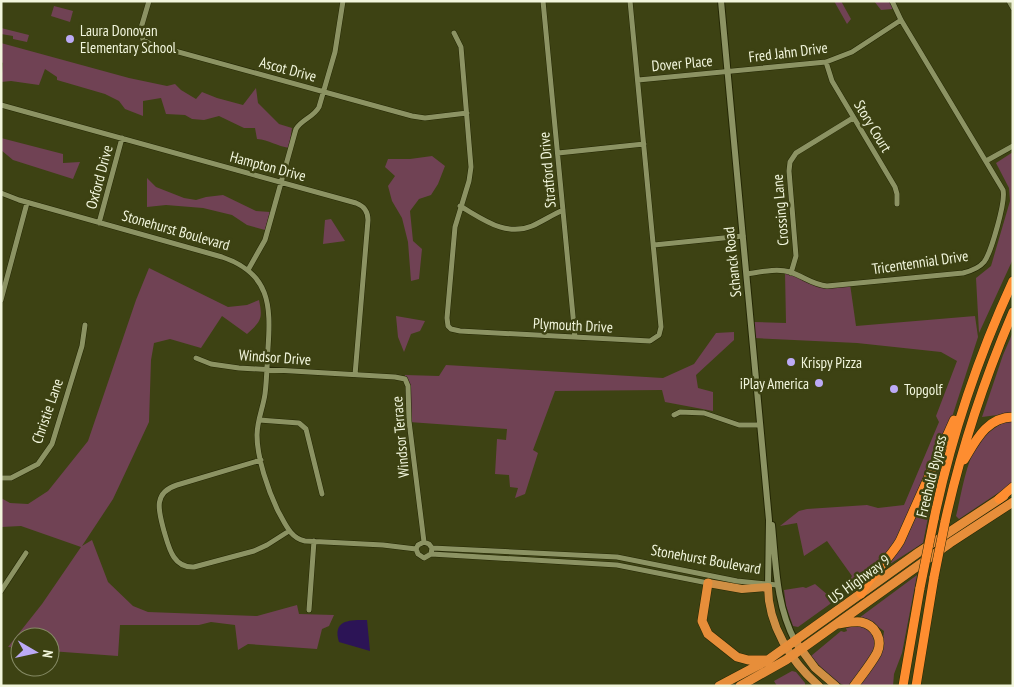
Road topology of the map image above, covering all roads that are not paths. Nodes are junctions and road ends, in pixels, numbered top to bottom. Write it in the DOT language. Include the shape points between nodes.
graph roads {
  1 [pos="149,1"];
  2 [pos="344,1"];
  3 [pos="543,1"];
  4 [pos="630,1"];
  5 [pos="721,1"];
  6 [pos="892,1"];
  7 [pos="1008,1"];
  8 [pos="1013,8"];
  9 [pos="901,20"];
  10 [pos="454,33"];
  11 [pos="826,62"];
  12 [pos="728,71"];
  13 [pos="638,80"];
  14 [pos="324,92"];
  15 [pos="1,105"];
  16 [pos="467,113"];
  17 [pos="853,118"];
  18 [pos="122,138"];
  19 [pos="644,144"];
  20 [pos="1013,146"];
  21 [pos="558,153"];
  22 [pos="986,161"];
  23 [pos="282,182"];
  24 [pos="1,193"];
  25 [pos="27,203"];
  26 [pos="897,204"];
  27 [pos="460,206"];
  28 [pos="563,210"];
  29 [pos="99,223"];
  30 [pos="743,236"];
  31 [pos="654,245"];
  32 [pos="248,270"];
  33 [pos="791,273"];
  34 [pos="747,274"];
  35 [pos="1013,281"];
  36 [pos="1,300"];
  37 [pos="1013,312"];
  38 [pos="85,325"];
  39 [pos="575,337"];
  40 [pos="196,358"];
  41 [pos="267,370"];
  42 [pos="355,375"];
  43 [pos="964,405"];
  44 [pos="674,415"];
  45 [pos="1013,417"];
  46 [pos="259,420"];
  47 [pos="760,425"];
  48 [pos="261,460"];
  49 [pos="958,468"];
  50 [pos="1,478"];
  51 [pos="1013,487"];
  52 [pos="1013,491"];
  53 [pos="322,494"];
  54 [pos="999,499"];
  55 [pos="1013,502"];
  56 [pos="770,520"];
  57 [pos="289,531"];
  58 [pos="314,541"];
  59 [pos="424,542"];
  60 [pos="432,548"];
  61 [pos="416,549"];
  62 [pos="26,552"];
  63 [pos="431,554"];
  64 [pos="579,554"];
  65 [pos="578,562"];
  66 [pos="681,569"];
  67 [pos="702,574"];
  68 [pos="679,577"];
  69 [pos="708,583"];
  70 [pos="769,585"];
  71 [pos="778,585"];
  72 [pos="1,591"];
  73 [pos="861,594"];
  74 [pos="309,610"];
  75 [pos="835,625"];
  76 [pos="797,645"];
  77 [pos="922,648"];
  78 [pos="789,652"];
  79 [pos="768,660"];
  80 [pos="719,686"];
  81 [pos="740,686"];
  82 [pos="819,686"];
  83 [pos="836,686"];
  84 [pos="854,686"];
  85 [pos="903,686"];
  86 [pos="916,686"];
  87 [pos="920,686"];
  1 -- 14 [label="street, Ascot Drive" via="141,31 143,40"];
  2 -- 14 [label="street"];
  3 -- 21 [label="street, Stratford Drive"];
  4 -- 13 [label="street, Plymouth Drive"];
  5 -- 12 [label="street, Schanck Road"];
  6 -- 9 [label="street, Tricentennial Drive"];
  7 -- 8 [label="street"];
  9 -- 11 [label="street, Fred Jahn Drive" via="852,52"];
  9 -- 22 [label="street, Tricentennial Drive"];
  10 -- 16 [label="street, Plymouth Drive" via="461,47"];
  11 -- 12 [label="street, Fred Jahn Drive"];
  11 -- 17 [label="street, Story Court" via="832,82"];
  12 -- 13 [label="street, Dover Place"];
  12 -- 30 [label="street, Schanck Road"];
  13 -- 19 [label="street, Plymouth Drive"];
  14 -- 16 [label="street, Ascot Drive" via="417,118"];
  14 -- 23 [label="street" via="317,112 303,120 296,129"];
  15 -- 18 [label="street, Hampton Drive"];
  16 -- 27 [label="street, Plymouth Drive" via="471,167"];
  17 -- 26 [label="street, Story Court" via="895,187"];
  17 -- 33 [label="street, Crossing Lane" via="799,151 790,162 788,171 796,256"];
  18 -- 23 [label="street, Hampton Drive"];
  18 -- 29 [label="street, Oxford Drive"];
  19 -- 21 [label="street"];
  19 -- 31 [label="street, Plymouth Drive"];
  20 -- 22 [label="street"];
  21 -- 28 [label="street, Stratford Drive"];
  22 -- 33 [label="street, Tricentennial Drive" via="1002,187 1004,197 990,250 986,260 977,268 964,273 826,286"];
  23 -- 32 [label="street" via="265,240"];
  23 -- 42 [label="street, Hampton Drive" via="356,203 367,213"];
  24 -- 25 [label="street, Stonehurst Boulevard"];
  25 -- 29 [label="street, Stonehurst Boulevard"];
  25 -- 36 [label="street"];
  27 -- 28 [label="street" via="494,226 511,230 530,226"];
  27 -- 39 [label="street, Plymouth Drive" via="454,234 447,318 450,328"];
  28 -- 39 [label="street, Stratford Drive"];
  29 -- 32 [label="street, Stonehurst Boulevard" via="222,257"];
  30 -- 31 [label="street"];
  30 -- 34 [label="street, Schanck Road"];
  31 -- 39 [label="street, Plymouth Drive" via="662,327 655,340"];
  32 -- 41 [label="street, Stonehurst Boulevard" via="261,287 269,310"];
  33 -- 34 [label="street, Tricentennial Drive" via="781,270"];
  34 -- 47 [label="street, Schanck Road"];
  35 -- 43 [label="highway, Freehold Bypass"];
  37 -- 49 [label="highway, Freehold Bypass" via="977,406"];
  38 -- 50 [label="street, Christie Lane" via="82,346 52,444 38,464 11,478"];
  40 -- 41 [label="street, Windsor Drive" via="211,364"];
  41 -- 42 [label="street, Windsor Drive"];
  41 -- 46 [label="street, Stonehurst Boulevard"];
  42 -- 59 [label="street, Windsor Terrace" via="400,378 407,382"];
  43 -- 73 [label="highway" via="900,541 888,560 865,584"];
  43 -- 85 [label="highway, Freehold Bypass, bridge" via="934,520"];
  44 -- 47 [label="street" via="704,412 739,425"];
  45 -- 49 [label="highway" via="996,420 984,429"];
  46 -- 48 [label="street, Stonehurst Boulevard" via="257,438"];
  46 -- 53 [label="street" via="302,424"];
  47 -- 56 [label="street, Schanck Road"];
  48 -- 57 [label="street, Stonehurst Boulevard" via="275,505"];
  48 -- 57 [label="street" via="173,486 166,491 158,510 170,552 179,563 194,568 254,551"];
  49 -- 77 [label="highway, Freehold Bypass, bridge"];
  51 -- 54 [label="highway"];
  52 -- 54 [label="highway, US Highway 9"];
  54 -- 73 [label="highway, US Highway 9"];
  55 -- 75 [label="highway, US Highway 9"];
  56 -- 70 [label="street, Schanck Road"];
  56 -- 71 [label="street, Schanck Road"];
  57 -- 58 [label="street, Stonehurst Boulevard" via="301,540"];
  58 -- 61 [label="street, Stonehurst Boulevard"];
  58 -- 74 [label="street"];
  59 -- 60 [label="street"];
  59 -- 61 [label="street"];
  60 -- 63 [label="street"];
  60 -- 64 [label="street, Stonehurst Boulevard"];
  61 -- 63 [label="street, Stonehurst Boulevard" via="422,558"];
  62 -- 72 [label="street"];
  63 -- 65 [label="street, Stonehurst Boulevard"];
  64 -- 65 [label="street"];
  64 -- 66 [label="street, Stonehurst Boulevard" via="617,557"];
  65 -- 68 [label="street, Stonehurst Boulevard" via="624,566"];
  66 -- 67 [label="street, Stonehurst Boulevard"];
  66 -- 68 [label="street"];
  67 -- 69 [label="street"];
  67 -- 70 [label="street, Stonehurst Boulevard"];
  68 -- 69 [label="street, Stonehurst Boulevard"];
  69 -- 70 [label="main road, Stonehurst Boulevard" via="742,589"];
  69 -- 79 [label="highway" via="702,621 708,634 737,657"];
  70 -- 71 [label="street, Stonehurst Boulevard"];
  70 -- 78 [label="main road, Schanck Road" via="772,613"];
  71 -- 76 [label="street, Schanck Road" via="783,614"];
  73 -- 76 [label="highway, US Highway 9"];
  75 -- 76 [label="highway, US Highway 9"];
  75 -- 84 [label="highway" via="862,622 874,629 879,638 876,654"];
  76 -- 78 [label="highway, US Highway 9"];
  76 -- 83 [label="main road" via="819,672"];
  77 -- 86 [label="highway, Freehold Bypass"];
  77 -- 87 [label="highway" via="925,653"];
  78 -- 79 [label="highway, US Highway 9"];
  78 -- 81 [label="highway, US Highway 9" via="767,672"];
  78 -- 82 [label="main road, Schanck Road"];
  79 -- 80 [label="highway, US Highway 9"];
}
